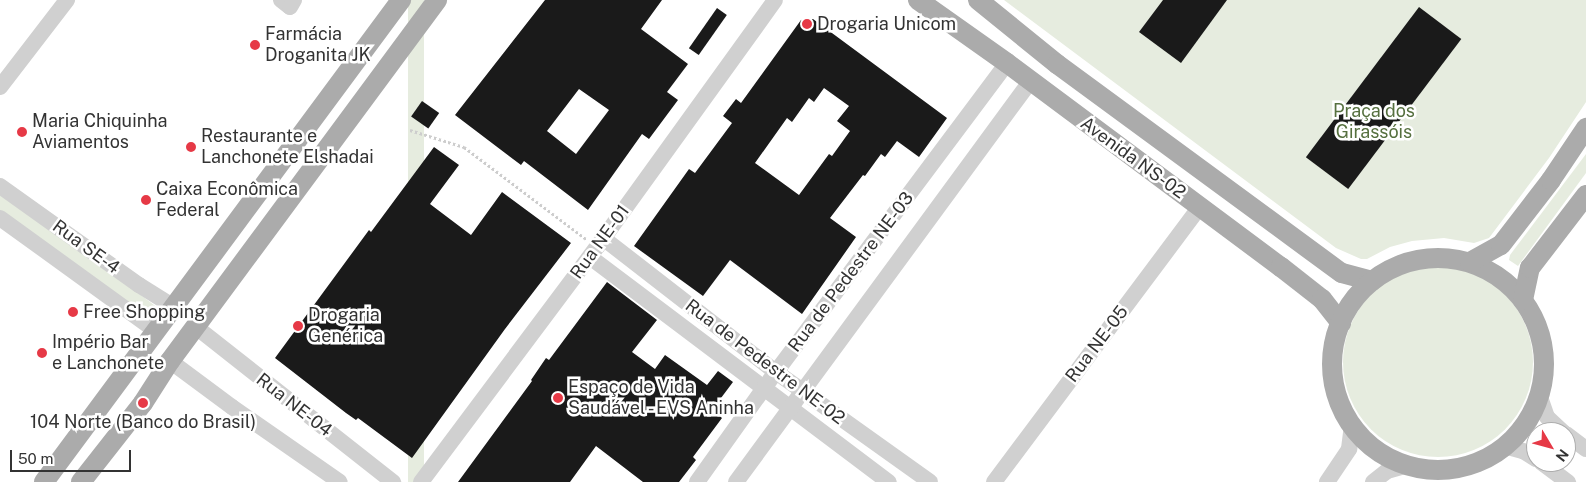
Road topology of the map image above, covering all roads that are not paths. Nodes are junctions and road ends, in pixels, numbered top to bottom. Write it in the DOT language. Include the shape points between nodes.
graph roads {
  1 [pos="67,0"];
  2 [pos="401,0"];
  3 [pos="437,0"];
  4 [pos="775,0"];
  5 [pos="918,0"];
  6 [pos="978,0"];
  7 [pos="1007,63"];
  8 [pos="1031,81"];
  9 [pos="0,87"];
  10 [pos="1586,128"];
  11 [pos="0,186"];
  12 [pos="1586,195"];
  13 [pos="1200,207"];
  14 [pos="0,218"];
  15 [pos="597,247"];
  16 [pos="1470,262"];
  17 [pos="1372,281"];
  18 [pos="1523,300"];
  19 [pos="173,306"];
  20 [pos="1341,323"];
  21 [pos="196,327"];
  22 [pos="156,331"];
  23 [pos="170,361"];
  24 [pos="776,372"];
  25 [pos="764,388"];
  26 [pos="803,392"];
  27 [pos="1539,394"];
  28 [pos="790,409"];
  29 [pos="1553,422"];
  30 [pos="1352,425"];
  31 [pos="1576,441"];
  32 [pos="1504,446"];
  33 [pos="1586,449"];
  34 [pos="1526,453"];
  35 [pos="1408,465"];
  36 [pos="1554,472"];
  37 [pos="44,482"];
  38 [pos="81,482"];
  39 [pos="340,482"];
  40 [pos="393,482"];
  41 [pos="421,482"];
  42 [pos="697,482"];
  43 [pos="736,482"];
  44 [pos="889,482"];
  45 [pos="930,482"];
  46 [pos="994,482"];
  47 [pos="1327,482"];
  48 [pos="1373,482"];
  49 [pos="1568,482"];
  1 -- 9 [label="street"];
  2 -- 19 [label="main road"];
  3 -- 21 [label="main road"];
  4 -- 15 [label="street, Rua NE-01"];
  5 -- 7 [label="main road, Avenida NS-02"];
  6 -- 17 [label="main road, Avenida NS-02" via="1057,64 1342,273"];
  7 -- 8 [label="main road, Avenida NS-02"];
  7 -- 24 [label="street, Rua de Pedestre NE-03"];
  8 -- 13 [label="main road, Avenida NS-02"];
  8 -- 26 [label="street, Rua de Pedestre NE-03"];
  10 -- 16 [label="main road" via="1501,246"];
  11 -- 19 [label="street, Rua SE-4"];
  12 -- 18 [label="main road" via="1530,268"];
  13 -- 20 [label="main road, Avenida NS-02" via="1322,299"];
  13 -- 46 [label="street, Rua NE-05"];
  14 -- 22 [label="street, Rua SE-4"];
  15 -- 24 [label="street, Rua de Pedestre NE-02"];
  15 -- 25 [label="street, Rua de Pedestre NE-02"];
  15 -- 41 [label="street, Rua NE-01"];
  16 -- 17 [label="main road" via="1442,258 1418,260 1395,267"];
  16 -- 18 [label="main road" via="1496,274"];
  17 -- 20 [label="main road" via="1353,301"];
  18 -- 27 [label="main road" via="1543,344 1544,368"];
  19 -- 22 [label="main road"];
  20 -- 30 [label="main road" via="1333,352 1333,376 1340,403"];
  21 -- 23 [label="main road"];
  21 -- 40 [label="street, Rua NE-04"];
  22 -- 37 [label="main road"];
  23 -- 38 [label="main road"];
  23 -- 39 [label="street, Rua NE-04"];
  24 -- 25 [label="street, Rua de Pedestre NE-03"];
  24 -- 26 [label="street, Rua de Pedestre NE-02"];
  25 -- 28 [label="street, Rua de Pedestre NE-02"];
  25 -- 42 [label="street, Rua de Pedestre NE-03"];
  26 -- 28 [label="street, Rua de Pedestre NE-03"];
  26 -- 45 [label="street, Rua de Pedestre NE-02"];
  27 -- 29 [label="street"];
  27 -- 32 [label="main road" via="1526,422"];
  28 -- 43 [label="street, Rua de Pedestre NE-03"];
  28 -- 44 [label="street, Rua de Pedestre NE-02"];
  30 -- 35 [label="main road" via="1378,451"];
  30 -- 47 [label="street" via="1349,449"];
  31 -- 33 [label="street"];
  32 -- 34 [label="street"];
  32 -- 35 [label="main road" via="1485,459 1458,468 1433,470"];
  35 -- 48 [label="street" via="1387,471"];
  36 -- 49 [label="street"];
}
